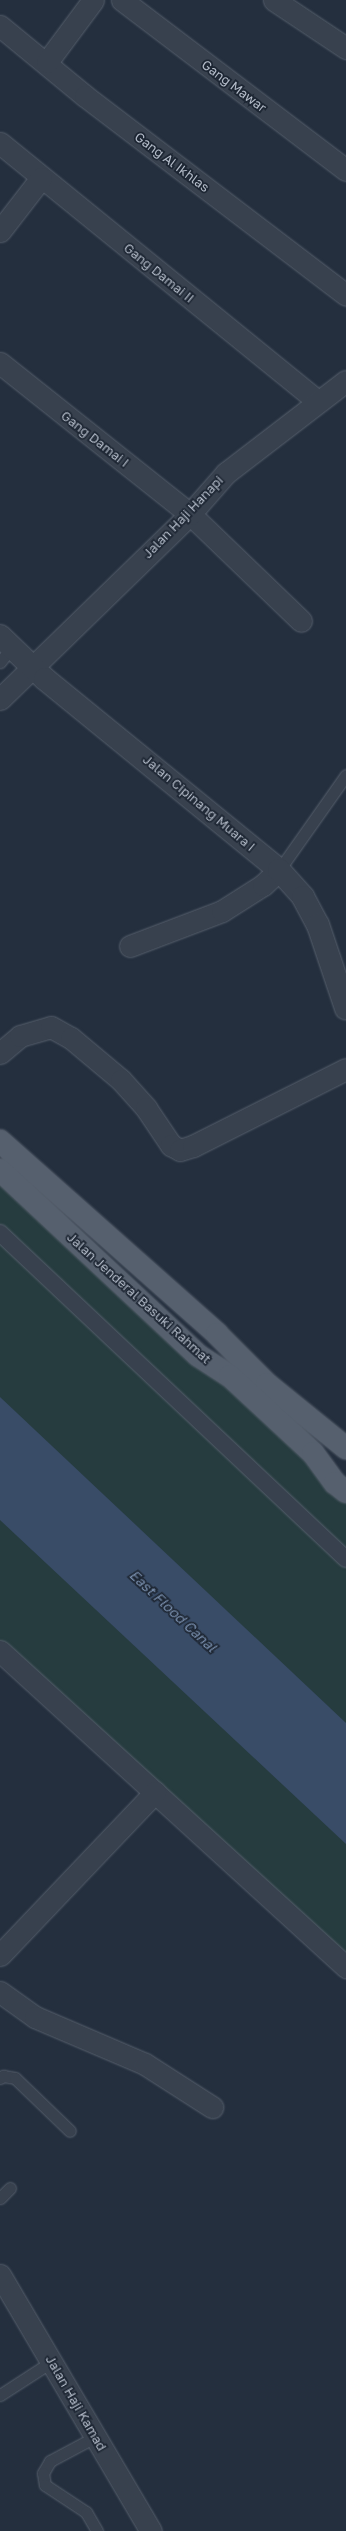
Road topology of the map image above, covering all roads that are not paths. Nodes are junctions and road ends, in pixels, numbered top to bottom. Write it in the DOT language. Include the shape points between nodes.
graph roads {
  1 [pos="92,0"];
  2 [pos="122,0"];
  3 [pos="274,0"];
  4 [pos="0,26"];
  5 [pos="346,48"];
  6 [pos="47,62"];
  7 [pos="0,143"];
  8 [pos="346,170"];
  9 [pos="41,178"];
  10 [pos="0,231"];
  11 [pos="346,295"];
  12 [pos="0,364"];
  13 [pos="346,381"];
  14 [pos="318,401"];
  15 [pos="190,514"];
  16 [pos="301,621"];
  17 [pos="4,648"];
  18 [pos="32,667"];
  19 [pos="0,699"];
  20 [pos="346,775"];
  21 [pos="279,870"];
  22 [pos="130,946"];
  23 [pos="341,977"];
  24 [pos="346,1008"];
  25 [pos="0,1052"];
  26 [pos="346,1069"];
  27 [pos="0,1141"];
  28 [pos="0,1170"];
  29 [pos="0,1233"];
  30 [pos="346,1448"];
  31 [pos="346,1492"];
  32 [pos="346,1559"];
  33 [pos="0,1651"];
  34 [pos="155,1792"];
  35 [pos="0,1955"];
  36 [pos="346,1967"];
  37 [pos="0,1992"];
  38 [pos="0,2078"];
  39 [pos="212,2107"];
  40 [pos="70,2131"];
  41 [pos="10,2188"];
  42 [pos="0,2198"];
  43 [pos="0,2275"];
  44 [pos="52,2362"];
  45 [pos="0,2395"];
  46 [pos="95,2437"];
  47 [pos="97,2531"];
  48 [pos="151,2531"];
  1 -- 6 [label="street"];
  2 -- 8 [label="street, Gang Mawar"];
  3 -- 5 [label="street"];
  4 -- 6 [label="street, Gang Al Ikhlas"];
  6 -- 11 [label="street, Gang Al Ikhlas" via="85,96"];
  7 -- 9 [label="street, Gang Damai II"];
  9 -- 10 [label="street"];
  9 -- 14 [label="street, Gang Damai II"];
  12 -- 15 [label="street, Gang Damai I"];
  13 -- 14 [label="street, Jalan Haji Hanapi"];
  14 -- 15 [label="street, Jalan Haji Hanapi" via="226,473"];
  15 -- 16 [label="street, Gang Damai I"];
  15 -- 18 [label="street, Jalan Haji Hanapi"];
  17 -- 18 [label="street, Jalan Cipinang Muara I"];
  18 -- 19 [label="street, Jalan Haji Hanapi"];
  18 -- 21 [label="street, Jalan Cipinang Muara I"];
  20 -- 21 [label="lane"];
  21 -- 22 [label="street" via="263,885 222,911"];
  21 -- 23 [label="street, Jalan Cipinang Muara I" via="303,897"];
  23 -- 24 [label="street, Jalan Cipinang Muara I"];
  25 -- 26 [label="street" via="20,1036 51,1027 71,1038 121,1080 146,1108 171,1145 180,1150 193,1146"];
  27 -- 30 [label="main road, Jalan Jenderal Basuki Rahmat" via="217,1334 267,1384"];
  28 -- 31 [label="main road, Jalan Jenderal Basuki Rahmat" via="199,1356 230,1376 313,1453 335,1483"];
  29 -- 32 [label="street"];
  33 -- 34 [label="street"];
  34 -- 35 [label="street"];
  34 -- 36 [label="street"];
  37 -- 39 [label="street" via="35,2017 145,2064"];
  38 -- 40 [label="lane" via="15,2078"];
  41 -- 42 [label="lane"];
  43 -- 44 [label="street, Jalan Haji Kamad"];
  44 -- 45 [label="lane"];
  44 -- 46 [label="street, Jalan Haji Kamad"];
  46 -- 47 [label="lane" via="50,2461 43,2473 45,2485 86,2512"];
  46 -- 48 [label="street, Jalan Haji Kamad"];
}
